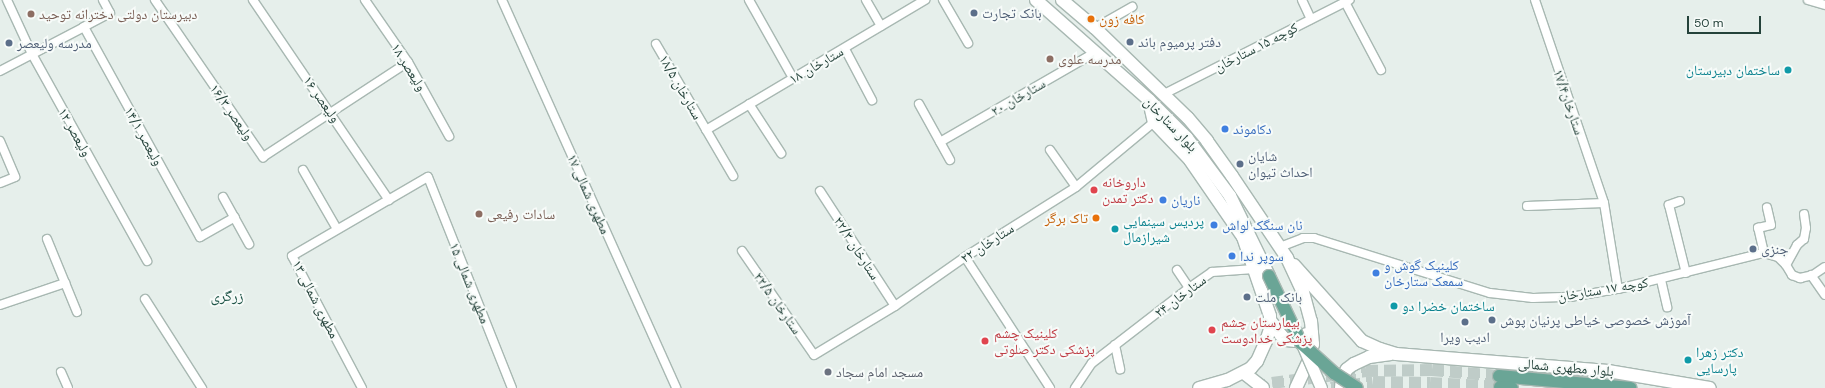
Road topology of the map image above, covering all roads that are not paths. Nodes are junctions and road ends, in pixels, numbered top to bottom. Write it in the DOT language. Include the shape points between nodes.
graph roads {
  1 [pos="7,0"];
  2 [pos="103,0"];
  3 [pos="155,0"];
  4 [pos="253,0"];
  5 [pos="365,0"];
  6 [pos="502,0"];
  7 [pos="749,0"];
  8 [pos="866,0"];
  9 [pos="925,0"];
  10 [pos="943,0"];
  11 [pos="1036,0"];
  12 [pos="1062,0"];
  13 [pos="1302,0"];
  14 [pos="1534,0"];
  15 [pos="1808,0"];
  16 [pos="1347,1"];
  17 [pos="1825,5"];
  18 [pos="1132,7"];
  19 [pos="1311,19"];
  20 [pos="881,26"];
  21 [pos="84,27"];
  22 [pos="1095,28"];
  23 [pos="968,43"];
  24 [pos="656,44"];
  25 [pos="845,49"];
  26 [pos="1096,52"];
  27 [pos="32,54"];
  28 [pos="408,62"];
  29 [pos="1381,70"];
  30 [pos="0,71"];
  31 [pos="793,78"];
  32 [pos="1164,94"];
  33 [pos="872,100"];
  34 [pos="1149,100"];
  35 [pos="749,104"];
  36 [pos="919,104"];
  37 [pos="331,112"];
  38 [pos="1154,122"];
  39 [pos="706,130"];
  40 [pos="449,136"];
  41 [pos="0,141"];
  42 [pos="940,142"];
  43 [pos="1050,150"];
  44 [pos="781,153"];
  45 [pos="950,160"];
  46 [pos="303,170"];
  47 [pos="733,176"];
  48 [pos="0,183"];
  49 [pos="1076,187"];
  50 [pos="820,191"];
  51 [pos="222,196"];
  52 [pos="389,200"];
  53 [pos="1680,201"];
  54 [pos="1604,203"];
  55 [pos="1527,206"];
  56 [pos="1767,207"];
  57 [pos="1804,214"];
  58 [pos="235,217"];
  59 [pos="337,229"];
  60 [pos="47,239"];
  61 [pos="250,244"];
  62 [pos="1280,247"];
  63 [pos="742,251"];
  64 [pos="1764,253"];
  65 [pos="965,257"];
  66 [pos="1287,258"];
  67 [pos="147,261"];
  68 [pos="1786,265"];
  69 [pos="1825,266"];
  70 [pos="1254,269"];
  71 [pos="1177,270"];
  72 [pos="1686,273"];
  73 [pos="1811,275"];
  74 [pos="1661,280"];
  75 [pos="65,283"];
  76 [pos="1189,288"];
  77 [pos="1618,289"];
  78 [pos="1825,295"];
  79 [pos="145,299"];
  80 [pos="0,305"];
  81 [pos="895,306"];
  82 [pos="1667,307"];
  83 [pos="77,312"];
  84 [pos="1309,315"];
  85 [pos="1270,320"];
  86 [pos="1301,343"];
  87 [pos="1115,346"];
  88 [pos="1396,354"];
  89 [pos="814,355"];
  90 [pos="1120,369"];
  91 [pos="61,372"];
  92 [pos="1244,373"];
  93 [pos="1504,384"];
  94 [pos="68,388"];
  95 [pos="202,388"];
  96 [pos="362,388"];
  97 [pos="512,388"];
  98 [pos="676,388"];
  99 [pos="1050,388"];
  100 [pos="1075,388"];
  101 [pos="1199,388"];
  102 [pos="1263,388"];
  103 [pos="1296,388"];
  104 [pos="1321,388"];
  105 [pos="1341,388"];
  106 [pos="1358,388"];
  107 [pos="1630,388"];
  108 [pos="1710,388"];
  1 -- 27 [label="street, ۱۲ ولیعصر"];
  2 -- 21 [label="street" via="110,13"];
  3 -- 37 [label="street, ۱۶/۳ ولیعصر" via="263,157"];
  4 -- 37 [label="street, ۱۶ ولیعصر"];
  5 -- 28 [label="street, ۱۸ ولیعصر"];
  6 -- 98 [label="street, ۱۷ مطهری شمالی"];
  7 -- 31 [label="street"];
  8 -- 20 [label="street"];
  9 -- 20 [label="street, ۱۸ ستارخان"];
  10 -- 23 [label="street"];
  11 -- 26 [label="main road, بلوار ستارخان"];
  12 -- 22 [label="main road, بلوار ستارخان"];
  13 -- 19 [label="street"];
  14 -- 54 [label="street, ستارخان۱۷/۴"];
  15 -- 17 [label="street"];
  16 -- 19 [label="street, کوچه ۱۵ ستارخان"];
  16 -- 29 [label="street"];
  18 -- 22 [label="street"];
  19 -- 32 [label="street, کوچه ۱۵ ستارخان"];
  20 -- 25 [label="street, ۱۸ ستارخان"];
  21 -- 27 [label="street"];
  21 -- 58 [label="street, ۱۴/۱ ولیعصر" via="200,237"];
  22 -- 32 [label="main road, بلوار ستارخان"];
  24 -- 39 [label="street, ۱۸/۵ ستارخان"];
  25 -- 31 [label="street, ۱۸ ستارخان"];
  25 -- 33 [label="street"];
  26 -- 34 [label="main road, بلوار ستارخان"];
  26 -- 42 [label="street, ۲۰ ستارخان"];
  27 -- 30 [label="street"];
  27 -- 67 [label="street, ۱۲ ولیعصر"];
  28 -- 37 [label="street"];
  28 -- 40 [label="street, ۱۸ ولیعصر"];
  31 -- 35 [label="street, ۱۸ ستارخان"];
  32 -- 62 [label="main road, بلوار ستارخان" via="1207,141"];
  34 -- 38 [label="main road"];
  34 -- 86 [label="main road, بلوار ستارخان, bridge" via="1187,138 1230,196"];
  35 -- 39 [label="street, ۱۸ ستارخان"];
  35 -- 44 [label="street"];
  36 -- 42 [label="street"];
  37 -- 52 [label="street, ۱۶ ولیعصر"];
  38 -- 49 [label="street, ۲۲ ستارخان"];
  38 -- 70 [label="main road" via="1190,160 1223,206 1243,237"];
  39 -- 47 [label="street, ۱۸/۵ ستارخان"];
  41 -- 48 [label="street" via="15,178"];
  42 -- 45 [label="street"];
  43 -- 49 [label="street"];
  46 -- 59 [label="street"];
  49 -- 65 [label="street, ۲۲ ستارخان"];
  50 -- 81 [label="street, ۲۲/۳ ستارخان"];
  51 -- 58 [label="street"];
  52 -- 59 [label="street"];
  52 -- 97 [label="street, ۱۵ مطهری شمالی" via="428,177"];
  53 -- 72 [label="street" via="1669,205"];
  54 -- 55 [label="street"];
  54 -- 77 [label="street, ستارخان۱۷/۴"];
  56 -- 64 [label="street" via="1771,225 1758,228"];
  57 -- 68 [label="street" via="1804,239 1797,245"];
  58 -- 61 [label="street"];
  59 -- 96 [label="street, ۱۳ مطهری شمالی" via="292,256"];
  60 -- 75 [label="street"];
  62 -- 66 [label="main road, بلوار ستارخان"];
  62 -- 77 [label="street, کوچه ۱۷ ستارخان" via="1303,238 1314,238 1490,293 1533,298 1570,297"];
  63 -- 89 [label="street, ۲۲/۵ ستارخان"];
  64 -- 68 [label="street" via="1778,257"];
  64 -- 72 [label="street, کوچه ۱۷ ستارخان"];
  65 -- 81 [label="street, ۲۲ ستارخان"];
  65 -- 99 [label="street"];
  66 -- 84 [label="main road" via="1303,292"];
  66 -- 88 [label="main road" via="1362,340 1368,345"];
  68 -- 73 [label="street" via="1792,275 1800,278"];
  69 -- 73 [label="street"];
  70 -- 76 [label="street, ۲۴ ستارخان" via="1212,272"];
  70 -- 85 [label="main road" via="1266,300"];
  71 -- 76 [label="street"];
  72 -- 74 [label="street, کوچه ۱۷ ستارخان"];
  73 -- 78 [label="street"];
  74 -- 77 [label="street, کوچه ۱۷ ستارخان"];
  74 -- 82 [label="street"];
  75 -- 80 [label="street"];
  75 -- 83 [label="street"];
  76 -- 87 [label="street, ۲۴ ستارخان"];
  79 -- 95 [label="street"];
  81 -- 89 [label="street, ۲۲ ستارخان"];
  84 -- 85 [label="main road" via="1306,335 1302,339 1292,341 1281,335"];
  84 -- 103 [label="main road" via="1313,344 1309,360"];
  85 -- 92 [label="main road" via="1270,329 1261,352 1251,368"];
  86 -- 104 [label="street, bridge"];
  86 -- 106 [label="main road, bridge" via="1334,373"];
  87 -- 90 [label="street"];
  87 -- 100 [label="street, ۲۴ ستارخان" via="1092,363"];
  88 -- 105 [label="main road" via="1369,357 1354,364 1342,377"];
  88 -- 108 [label="main road" via="1608,371"];
  91 -- 94 [label="street"];
  92 -- 101 [label="main road"];
  92 -- 102 [label="main road"];
  93 -- 107 [label="main road, بلوار مطهرى شمالى"];
}
